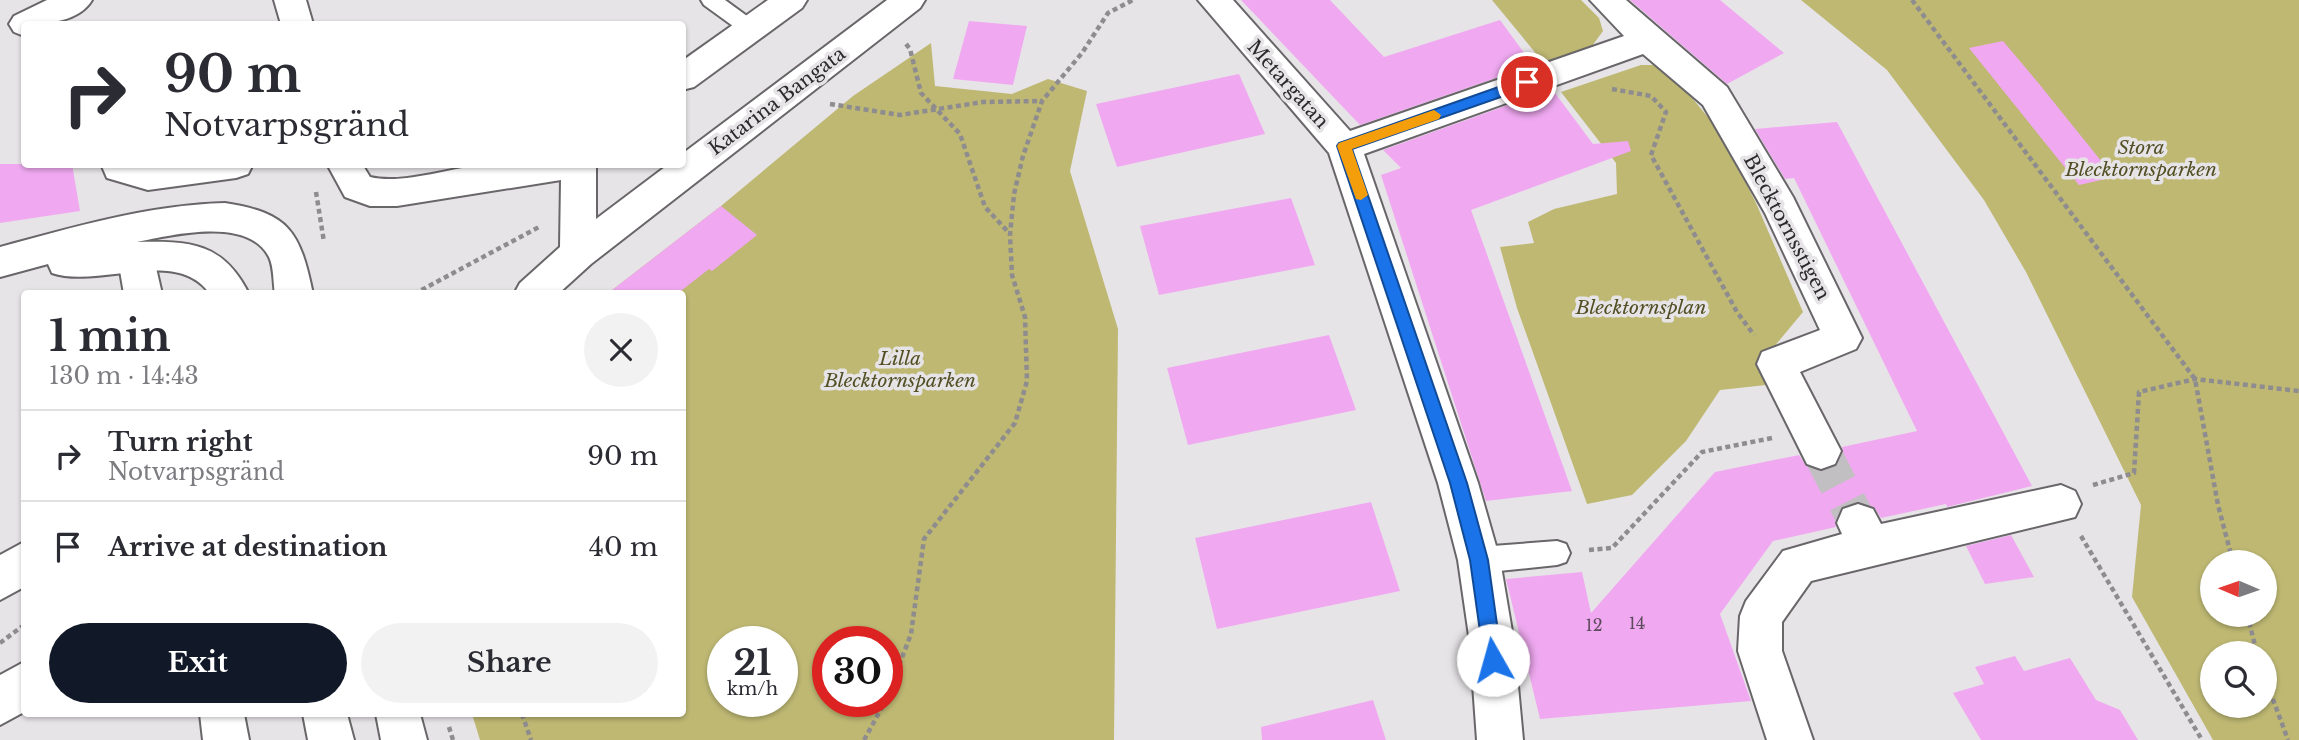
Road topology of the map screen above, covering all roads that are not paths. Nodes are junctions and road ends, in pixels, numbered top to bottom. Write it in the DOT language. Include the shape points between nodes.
graph roads {
  1 [pos="78,0"];
  2 [pos="289,0"];
  3 [pos="711,0"];
  4 [pos="791,0"];
  5 [pos="909,0"];
  6 [pos="1214,0"];
  7 [pos="1606,0"];
  8 [pos="33,21"];
  9 [pos="85,21"];
  10 [pos="296,21"];
  11 [pos="21,27"];
  12 [pos="751,29"];
  13 [pos="0,37"];
  14 [pos="1647,40"];
  15 [pos="686,75"];
  16 [pos="1344,146"];
  17 [pos="119,168"];
  18 [pos="207,168"];
  19 [pos="346,168"];
  20 [pos="549,168"];
  21 [pos="579,168"];
  22 [pos="121,251"];
  23 [pos="578,253"];
  24 [pos="0,263"];
  25 [pos="141,290"];
  26 [pos="228,290"];
  27 [pos="293,290"];
  28 [pos="537,290"];
  29 [pos="1816,440"];
  30 [pos="2061,504"];
  31 [pos="1567,553"];
  32 [pos="1479,560"];
  33 [pos="21,564"];
  34 [pos="0,580"];
  35 [pos="21,686"];
  36 [pos="0,703"];
  37 [pos="222,717"];
  38 [pos="326,717"];
  39 [pos="399,717"];
  40 [pos="226,740"];
  41 [pos="331,740"];
  42 [pos="404,740"];
  43 [pos="1500,740"];
  44 [pos="1790,740"];
  1 -- 8 [label="street"];
  1 -- 9 [label="street"];
  2 -- 10 [label="street"];
  3 -- 12 [label="lane"];
  4 -- 12 [label="street"];
  5 -- 23 [label="street, Katarina Bangata"];
  6 -- 16 [label="street, Metargatan"];
  7 -- 14 [label="street, Blecktornsstigen"];
  11 -- 13 [label="street"];
  12 -- 15 [label="street"];
  14 -- 16 [label="street"];
  14 -- 29 [label="street, Blecktornsstigen" via="1715,96 1780,207 1843,338 1776,364"];
  16 -- 32 [label="street, Metargatan" via="1458,483"];
  17 -- 18 [label="street" via="148,176"];
  19 -- 20 [label="street" via="352,183 368,193"];
  21 -- 23 [label="street"];
  22 -- 24 [label="street"];
  22 -- 25 [label="street"];
  22 -- 26 [label="street" via="207,266"];
  22 -- 27 [label="street" via="217,218 250,221 285,251"];
  23 -- 28 [label="street, Katarina Bangata"];
  30 -- 44 [label="street" via="1864,534 1798,565 1760,616 1759,651"];
  31 -- 32 [label="lane"];
  32 -- 43 [label="street, Metargatan"];
  33 -- 34 [label="street"];
  35 -- 36 [label="street"];
  37 -- 40 [label="street"];
  38 -- 41 [label="street"];
  39 -- 42 [label="street"];
}
